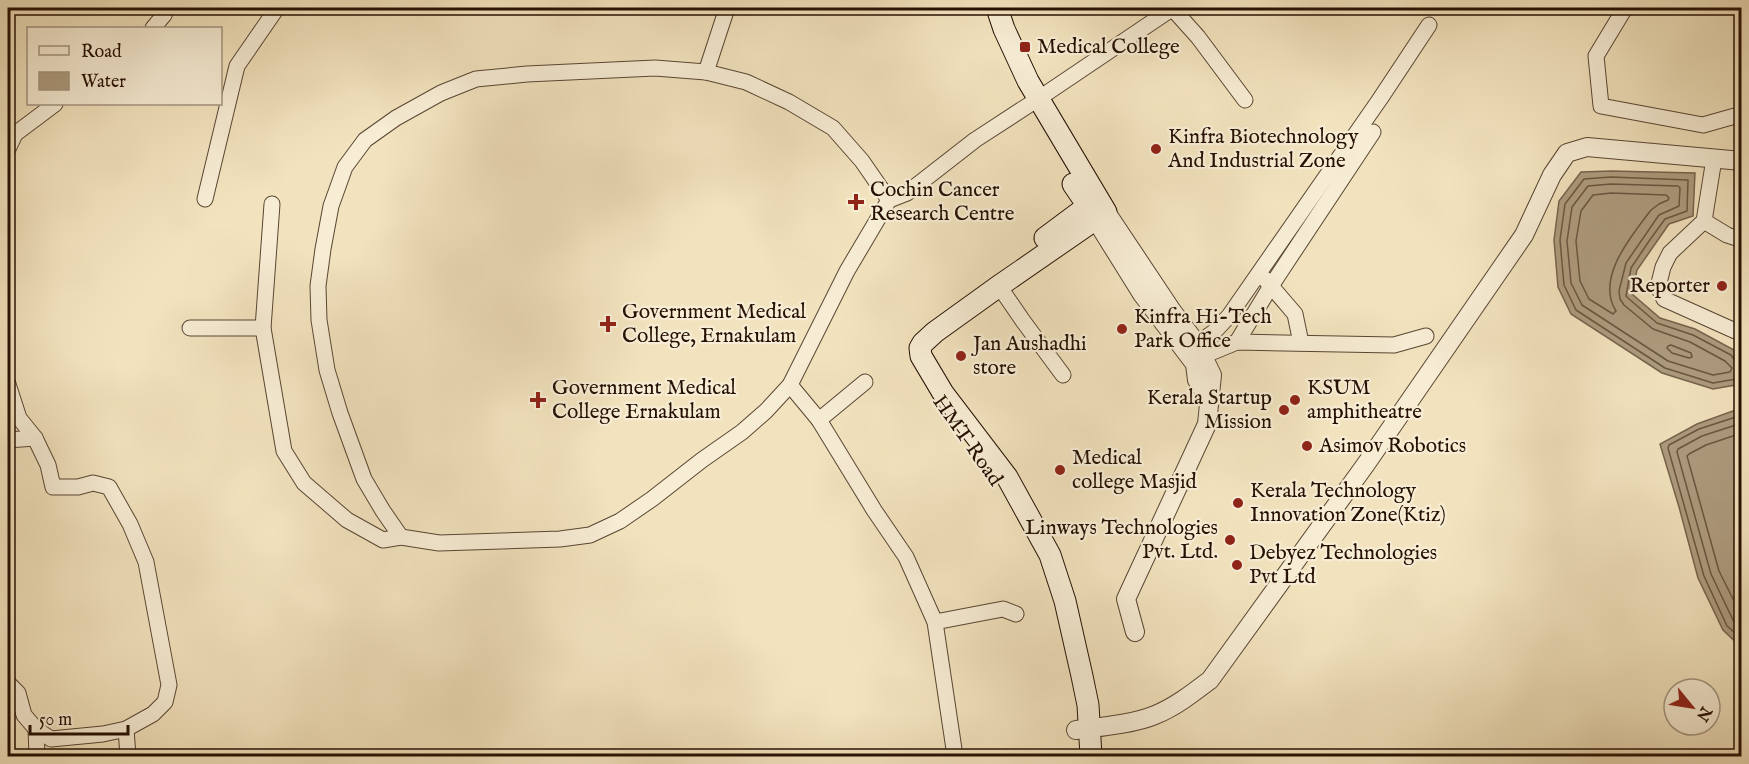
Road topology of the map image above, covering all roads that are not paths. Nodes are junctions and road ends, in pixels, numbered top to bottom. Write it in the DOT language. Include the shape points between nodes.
graph roads {
  1 [pos="166,8"];
  2 [pos="277,8"];
  3 [pos="727,8"];
  4 [pos="983,8"];
  5 [pos="997,8"];
  6 [pos="1172,8"];
  7 [pos="1626,8"];
  8 [pos="1429,25"];
  9 [pos="154,27"];
  10 [pos="706,72"];
  11 [pos="1245,100"];
  12 [pos="1033,102"];
  13 [pos="54,105"];
  14 [pos="1742,114"];
  15 [pos="8,118"];
  16 [pos="1373,132"];
  17 [pos="15,134"];
  18 [pos="8,149"];
  19 [pos="1714,159"];
  20 [pos="1742,161"];
  21 [pos="205,199"];
  22 [pos="889,200"];
  23 [pos="272,204"];
  24 [pos="1097,210"];
  25 [pos="1704,221"];
  26 [pos="1742,240"];
  27 [pos="1258,272"];
  28 [pos="999,286"];
  29 [pos="1271,286"];
  30 [pos="190,328"];
  31 [pos="263,328"];
  32 [pos="1742,334"];
  33 [pos="1426,336"];
  34 [pos="1237,342"];
  35 [pos="1302,343"];
  36 [pos="1200,350"];
  37 [pos="1063,375"];
  38 [pos="866,382"];
  39 [pos="8,384"];
  40 [pos="790,385"];
  41 [pos="1210,402"];
  42 [pos="819,420"];
  43 [pos="35,438"];
  44 [pos="8,440"];
  45 [pos="401,537"];
  46 [pos="1016,614"];
  47 [pos="934,622"];
  48 [pos="1135,632"];
  49 [pos="1073,658"];
  50 [pos="8,683"];
  51 [pos="36,729"];
  52 [pos="126,729"];
  53 [pos="1083,729"];
  54 [pos="37,756"];
  55 [pos="128,756"];
  56 [pos="955,756"];
  57 [pos="1076,756"];
  58 [pos="1090,756"];
  1 -- 9 [label="street"];
  2 -- 21 [label="street" via="237,66"];
  3 -- 10 [label="street"];
  4 -- 12 [label="main road" via="998,49"];
  5 -- 12 [label="main road"];
  6 -- 11 [label="street"];
  6 -- 12 [label="street"];
  7 -- 14 [label="street" via="1596,56 1601,106 1703,125"];
  8 -- 27 [label="street"];
  10 -- 22 [label="street" via="746,82 832,128 862,161"];
  10 -- 45 [label="street" via="645,68 476,79 396,118 365,140 345,167 331,206 318,286 327,370 364,479"];
  12 -- 22 [label="street" via="975,140 907,193"];
  12 -- 24 [label="main road"];
  13 -- 17 [label="street"];
  15 -- 17 [label="street"];
  16 -- 29 [label="street"];
  17 -- 18 [label="street"];
  19 -- 20 [label="street"];
  19 -- 25 [label="street"];
  19 -- 53 [label="street" via="1587,147 1567,153 1552,175 1524,236 1210,680 1154,716"];
  22 -- 40 [label="street" via="847,271"];
  23 -- 31 [label="street"];
  24 -- 28 [label="main road, HMT Road"];
  24 -- 36 [label="street"];
  24 -- 41 [label="street" via="1142,294 1195,364 1197,380"];
  24 -- 49 [label="main road, HMT Road" via="939,315 922,328 908,350 920,374 993,476 1041,560"];
  25 -- 26 [label="street"];
  25 -- 32 [label="street" via="1670,253 1658,287 1664,299"];
  27 -- 29 [label="street"];
  27 -- 36 [label="street"];
  28 -- 37 [label="street"];
  28 -- 49 [label="main road, HMT Road" via="923,343 921,356 955,410 1007,477 1050,555 1065,601"];
  29 -- 34 [label="street"];
  29 -- 35 [label="street" via="1295,314"];
  30 -- 31 [label="street"];
  31 -- 45 [label="street" via="284,451 304,483 347,520 383,540"];
  33 -- 35 [label="street" via="1394,345"];
  34 -- 35 [label="street"];
  34 -- 36 [label="street"];
  36 -- 41 [label="street" via="1212,375"];
  38 -- 42 [label="street"];
  39 -- 43 [label="street" via="19,418"];
  40 -- 42 [label="street"];
  40 -- 45 [label="street" via="742,432 620,521 590,535 439,543"];
  41 -- 48 [label="street" via="1208,424 1126,598"];
  42 -- 47 [label="street" via="906,557"];
  43 -- 44 [label="street"];
  43 -- 52 [label="street" via="53,487 93,483 109,487 146,562 169,685 165,702 153,714"];
  46 -- 47 [label="street" via="1003,609"];
  47 -- 56 [label="street"];
  49 -- 53 [label="main road, HMT Road" via="1088,705"];
  50 -- 51 [label="street" via="18,693 24,715"];
  51 -- 52 [label="street" via="51,739"];
  51 -- 54 [label="street"];
  52 -- 55 [label="street"];
  53 -- 57 [label="main road, HMT Road"];
  53 -- 58 [label="main road, HMT Road"];
}
